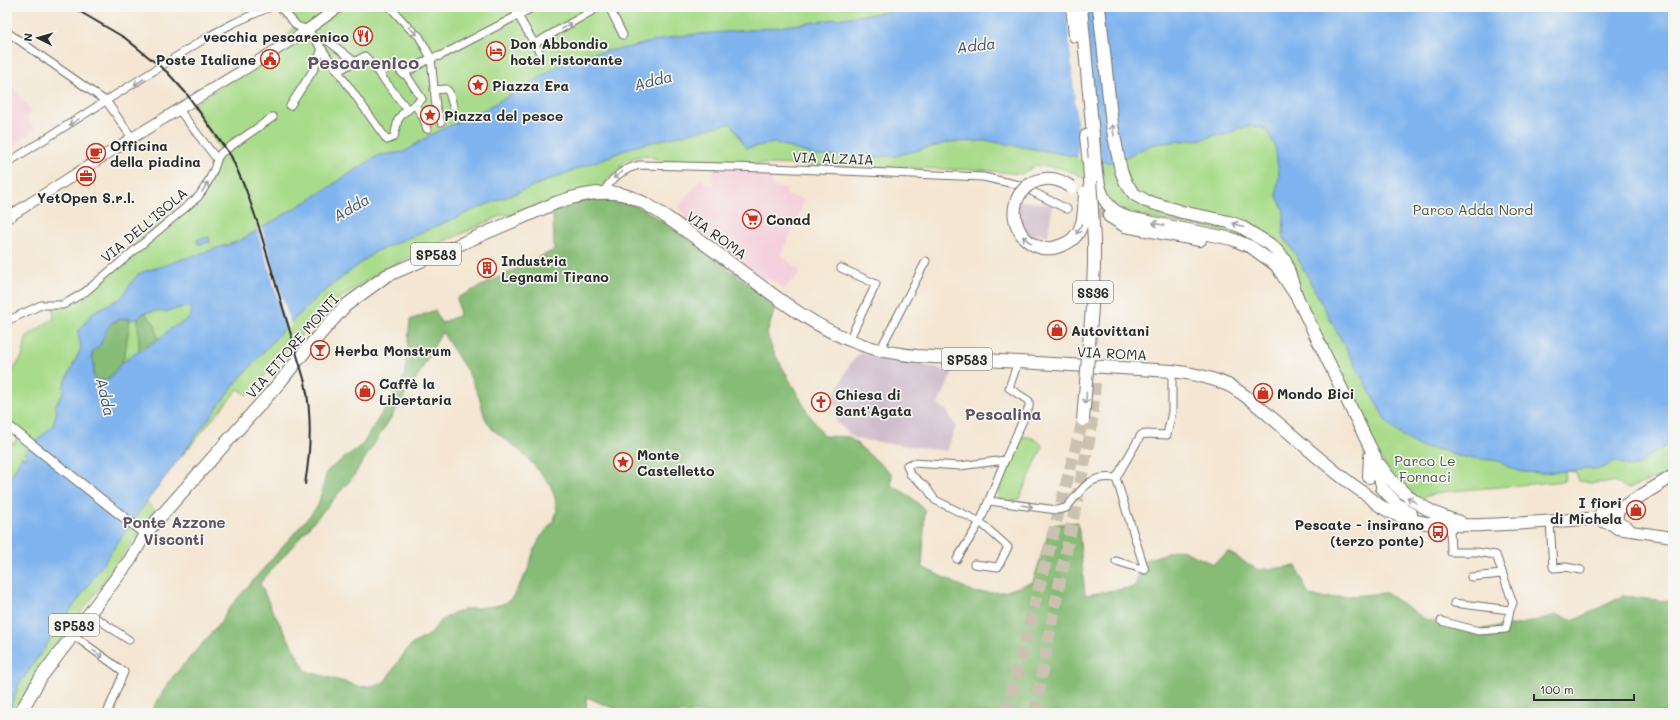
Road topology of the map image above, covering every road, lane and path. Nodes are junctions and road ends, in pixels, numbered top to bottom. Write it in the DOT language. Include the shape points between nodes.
graph roads {
  1 [pos="270,7"];
  2 [pos="280,7"];
  3 [pos="339,7"];
  4 [pos="390,7"];
  5 [pos="513,7"];
  6 [pos="534,7"];
  7 [pos="599,7"];
  8 [pos="608,7"];
  9 [pos="1072,7"];
  10 [pos="1081,7"];
  11 [pos="1099,7"];
  12 [pos="519,15"];
  13 [pos="7,32"];
  14 [pos="310,34"];
  15 [pos="623,35"];
  16 [pos="534,44"];
  17 [pos="322,49"];
  18 [pos="540,53"];
  19 [pos="431,58"];
  20 [pos="354,61"];
  21 [pos="338,71"];
  22 [pos="405,73"];
  23 [pos="379,74"];
  24 [pos="434,90"];
  25 [pos="107,102"];
  26 [pos="415,105"];
  27 [pos="290,106"];
  28 [pos="453,106"];
  29 [pos="179,110"];
  30 [pos="408,110"];
  31 [pos="437,111"];
  32 [pos="273,117"];
  33 [pos="423,117"];
  34 [pos="441,122"];
  35 [pos="427,129"];
  36 [pos="1093,136"];
  37 [pos="132,138"];
  38 [pos="216,158"];
  39 [pos="7,163"];
  40 [pos="1089,164"];
  41 [pos="1075,190"];
  42 [pos="603,193"];
  43 [pos="556,204"];
  44 [pos="1067,209"];
  45 [pos="1109,216"];
  46 [pos="7,218"];
  47 [pos="926,261"];
  48 [pos="841,268"];
  49 [pos="1293,297"];
  50 [pos="7,321"];
  51 [pos="849,340"];
  52 [pos="880,350"];
  53 [pos="1018,362"];
  54 [pos="1172,372"];
  55 [pos="1095,383"];
  56 [pos="1083,420"];
  57 [pos="8,427"];
  58 [pos="1374,457"];
  59 [pos="1005,460"];
  60 [pos="1673,476"];
  61 [pos="1116,478"];
  62 [pos="1341,478"];
  63 [pos="1367,478"];
  64 [pos="1381,486"];
  65 [pos="1366,495"];
  66 [pos="989,501"];
  67 [pos="1611,517"];
  68 [pos="980,522"];
  69 [pos="1550,522"];
  70 [pos="1473,525"];
  71 [pos="1450,526"];
  72 [pos="142,538"];
  73 [pos="1673,538"];
  74 [pos="957,559"];
  75 [pos="1116,561"];
  76 [pos="974,564"];
  77 [pos="1581,570"];
  78 [pos="1502,574"];
  79 [pos="1471,577"];
  80 [pos="1454,603"];
  81 [pos="1510,610"];
  82 [pos="89,613"];
  83 [pos="1441,621"];
  84 [pos="73,635"];
  85 [pos="129,640"];
  86 [pos="15,713"];
  87 [pos="20,713"];
  88 [pos="108,713"];
  1 -- 25 [label="street, one-way" via="209,36"];
  2 -- 14 [label="street" via="297,26"];
  3 -- 14 [label="main road"];
  4 -- 19 [label="street, one-way" via="419,36"];
  5 -- 12 [label="street"];
  6 -- 12 [label="street"];
  16 -- 7 [label="street, one-way"];
  8 -- 15 [label="street"];
  9 -- 40 [label="main road, SS36"];
  10 -- 36 [label="main road, SS36"];
  49 -- 11 [label="main road, one-way" via="1285,260 1272,245 1249,230 1229,222 1143,200 1134,194 1126,183 1121,173 1112,125"];
  12 -- 16 [label="street"];
  12 -- 19 [label="street" via="440,56"];
  13 -- 25 [label="street"];
  14 -- 17 [label="street"];
  14 -- 20 [label="street" via="328,41"];
  14 -- 29 [label="main road"];
  16 -- 18 [label="street"];
  17 -- 21 [label="street"];
  17 -- 27 [label="street" via="314,69"];
  19 -- 22 [label="street"];
  19 -- 24 [label="street"];
  20 -- 21 [label="street"];
  20 -- 23 [label="street" via="365,56"];
  21 -- 30 [label="street" via="387,140 394,137 398,120"];
  22 -- 23 [label="street" via="403,74 394,64"];
  22 -- 26 [label="street" via="422,99"];
  23 -- 30 [label="street"];
  24 -- 28 [label="street" via="446,89"];
  24 -- 31 [label="street"];
  25 -- 37 [label="street"];
  25 -- 39 [label="street, one-way"];
  26 -- 30 [label="street"];
  26 -- 33 [label="street"];
  29 -- 37 [label="main road"];
  29 -- 38 [label="street"];
  31 -- 33 [label="street"];
  31 -- 34 [label="street"];
  32 -- 38 [label="street"];
  33 -- 35 [label="street"];
  49 -- 36 [label="main road, one-way, bridge" via="1276,265 1247,245 1232,239 1123,216 1114,210 1102,196 1098,183"];
  36 -- 55 [label="main road, SS36, bridge" via="1102,250"];
  37 -- 46 [label="main road"];
  50 -- 38 [label="street, VIA DELL'ISOLA, one-way" via="41,305 63,305 85,292 198,197 215,167"];
  40 -- 41 [label="main road, one-way, bridge" via="1082,222 1076,236 1066,244 1051,248 1040,247 1027,240 1018,229 1014,214 1023,190 1034,182 1046,179 1059,181"];
  40 -- 56 [label="main road, SS36, one-way, bridge" via="1094,265"];
  42 -- 43 [label="main road, VIA ROMA / SP583" via="580,195"];
  44 -- 42 [label="street, VIA ALZAIA, one-way" via="1019,185 983,177 771,168 640,165 619,174 610,181"];
  42 -- 51 [label="main road, VIA ROMA / SP583" via="629,197 652,207 800,313"];
  43 -- 72 [label="main road, VIA ETTORE MONTI / SP583" via="386,276 345,306"];
  45 -- 49 [label="main road" via="1126,226 1221,244 1245,252 1272,272"];
  47 -- 52 [label="street"];
  48 -- 51 [label="street" via="876,284"];
  49 -- 58 [label="main road"];
  49 -- 63 [label="main road" via="1331,382 1370,455"];
  51 -- 52 [label="main road, VIA ROMA / SP583"];
  52 -- 53 [label="main road, VIA ROMA / SP583" via="921,356"];
  53 -- 54 [label="main road, VIA ROMA / SP583"];
  53 -- 59 [label="street" via="1009,388 1029,401 1029,408"];
  54 -- 61 [label="street" via="1172,412 1167,435 1141,435"];
  54 -- 62 [label="main road, VIA ROMA / SP583" via="1206,377 1238,391"];
  57 -- 72 [label="street" via="135,526"];
  58 -- 64 [label="main road"];
  70 -- 58 [label="main road, one-way" via="1429,511 1408,497 1393,484"];
  59 -- 66 [label="street"];
  59 -- 68 [label="street" via="960,466 913,463 907,466 910,474 926,487 935,500"];
  60 -- 67 [label="main road"];
  66 -- 61 [label="street, one-way" via="1057,510 1066,508 1084,485 1095,479 1106,476"];
  61 -- 75 [label="street" via="1145,570"];
  62 -- 63 [label="main road" via="1356,481"];
  62 -- 65 [label="main road, VIA ROMA"];
  63 -- 64 [label="main road" via="1376,478"];
  63 -- 65 [label="main road" via="1361,486"];
  64 -- 65 [label="main road" via="1377,496"];
  64 -- 70 [label="main road" via="1398,505 1410,513 1448,523"];
  65 -- 71 [label="main road, VIA ROMA" via="1397,515"];
  66 -- 68 [label="street"];
  67 -- 69 [label="main road"];
  67 -- 73 [label="main road" via="1634,531"];
  68 -- 74 [label="street"];
  68 -- 76 [label="street" via="1008,547 998,567"];
  69 -- 70 [label="main road"];
  69 -- 77 [label="street" via="1553,567"];
  70 -- 71 [label="main road, VIA ROMA"];
  71 -- 78 [label="street" via="1451,552 1496,555"];
  72 -- 82 [label="main road, SP583" via="130,560"];
  72 -- 86 [label="main road, SP583" via="40,670"];
  78 -- 79 [label="street"];
  78 -- 81 [label="street" via="1513,604"];
  80 -- 81 [label="street"];
  81 -- 83 [label="street" via="1506,629 1479,631"];
  82 -- 84 [label="main road, SP583"];
  82 -- 85 [label="street"];
  84 -- 87 [label="main road, SP583" via="38,681"];
  84 -- 88 [label="street, one-way" via="124,672"];
}
